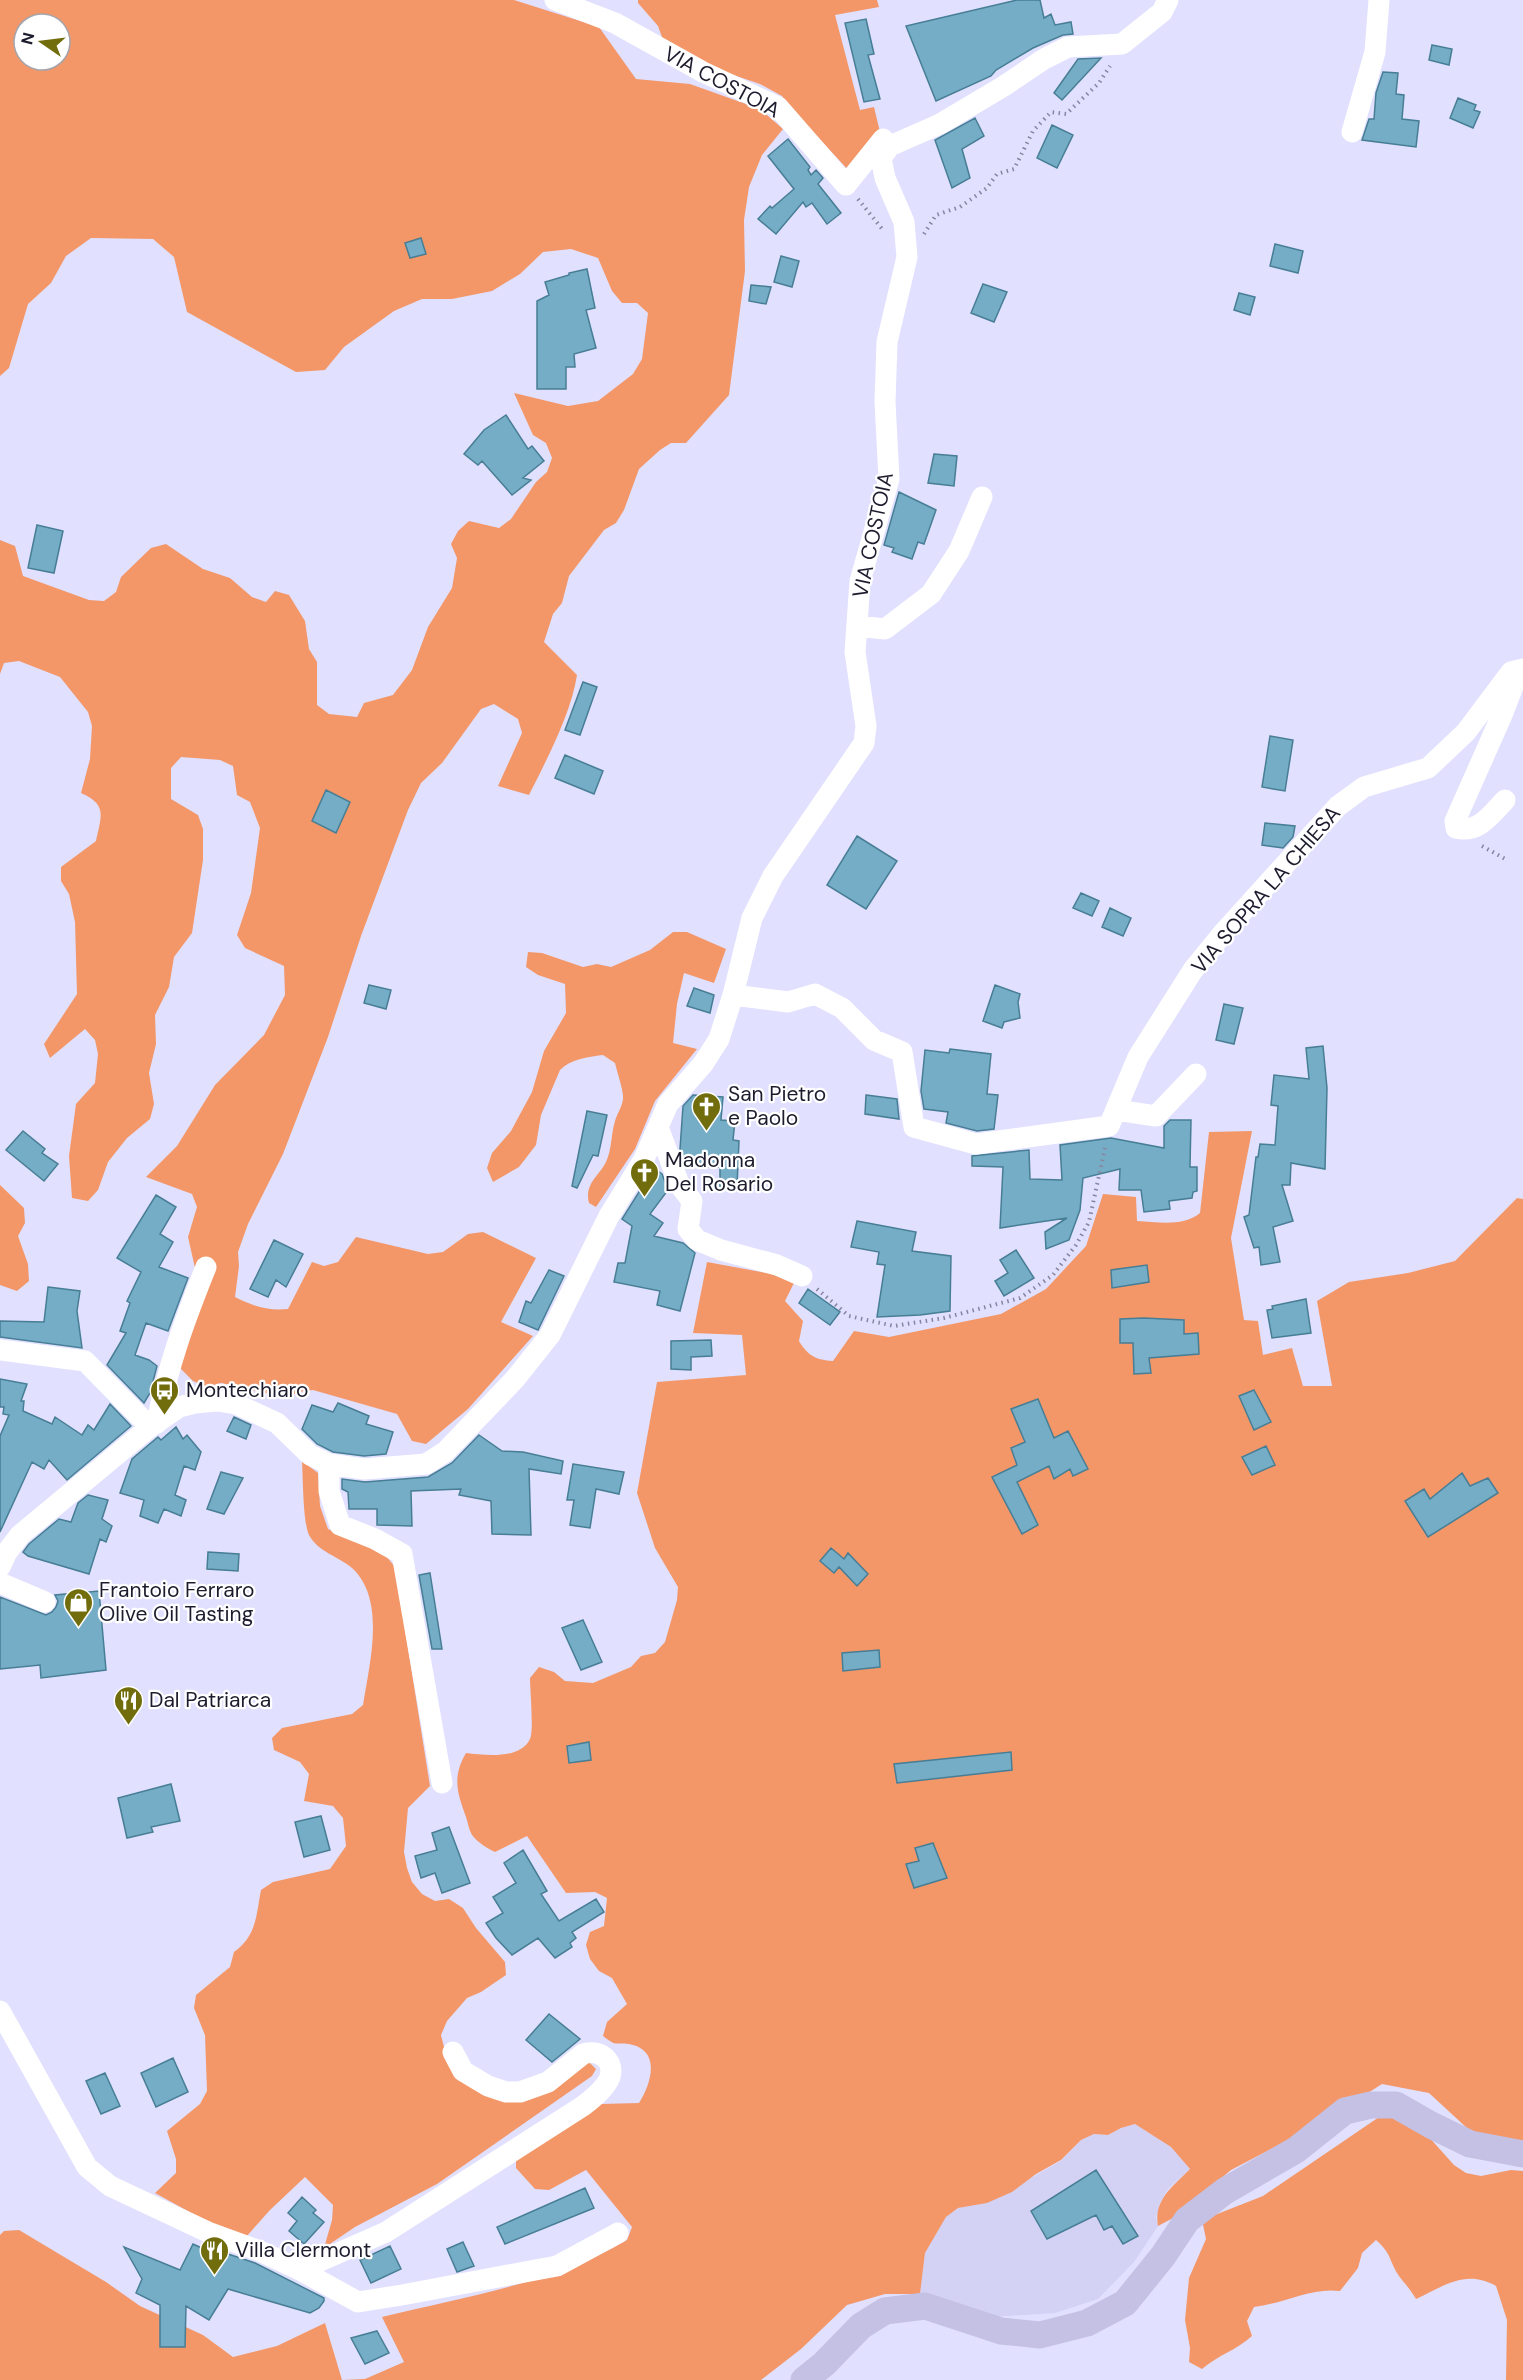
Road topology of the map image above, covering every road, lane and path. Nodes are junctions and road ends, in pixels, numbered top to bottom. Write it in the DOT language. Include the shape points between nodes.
graph roads {
  1 [pos="555,0"];
  2 [pos="1168,0"];
  3 [pos="1379,0"];
  4 [pos="1122,44"];
  5 [pos="929,129"];
  6 [pos="1352,132"];
  7 [pos="846,185"];
  8 [pos="883,230"];
  9 [pos="907,257"];
  10 [pos="982,497"];
  11 [pos="857,626"];
  12 [pos="1521,669"];
  13 [pos="1505,800"];
  14 [pos="733,995"];
  15 [pos="1196,1074"];
  16 [pos="1112,1118"];
  17 [pos="658,1127"];
  18 [pos="206,1268"];
  19 [pos="802,1276"];
  20 [pos="0,1350"];
  21 [pos="153,1425"];
  22 [pos="329,1464"];
  23 [pos="0,1567"];
  24 [pos="0,1583"];
  25 [pos="45,1602"];
  26 [pos="442,1783"];
  27 [pos="0,2011"];
  28 [pos="453,2052"];
  29 [pos="1523,2154"];
  30 [pos="618,2233"];
  31 [pos="300,2270"];
  32 [pos="804,2380"];
  1 -- 7 [label="street, VIA COSTOIA" via="615,23 702,72 778,107"];
  2 -- 4 [label="street" via="1162,12"];
  3 -- 6 [label="street" via="1375,52"];
  4 -- 5 [label="street" via="1068,47"];
  4 -- 9 [label="path" via="1099,83 1079,103 1066,114 1051,112 1033,131 1014,169 997,174 987,188 960,207 936,215"];
  5 -- 7 [label="street" via="911,126 887,134"];
  5 -- 9 [label="street" via="890,146 881,158 904,222"];
  7 -- 8 [label="path"];
  9 -- 11 [label="street, VIA COSTOIA" via="887,342 889,479 860,581"];
  10 -- 11 [label="street" via="959,551 931,594 885,629"];
  11 -- 14 [label="street, VIA COSTOIA" via="855,652 866,726 864,743 768,887 752,918"];
  12 -- 13 [label="street" via="1455,821 1456,828 1466,831 1482,824"];
  12 -- 16 [label="street, VIA SOPRA LA CHIESA" via="1511,672 1466,732 1428,768 1364,787 1338,806 1193,970 1138,1057"];
  14 -- 16 [label="street" via="788,1002 815,994 842,1008 874,1040 902,1052 914,1127 976,1144"];
  14 -- 17 [label="street, VIA COSTOIA" via="719,1039 704,1064 668,1104"];
  15 -- 16 [label="street" via="1156,1116"];
  16 -- 19 [label="path" via="1089,1222 1053,1275 1020,1298 944,1318 894,1326 849,1316"];
  17 -- 19 [label="street" via="679,1185 692,1201 688,1228 697,1240"];
  17 -- 22 [label="street, VIA COSTOIA" via="550,1335 471,1427 426,1464 364,1469"];
  18 -- 21 [label="street" via="179,1334"];
  20 -- 21 [label="street" via="85,1361"];
  21 -- 22 [label="street" via="179,1407 195,1402 236,1404 277,1423 310,1455"];
  21 -- 23 [label="street" via="20,1536"];
  22 -- 26 [label="street" via="329,1491 340,1526 402,1554"];
  24 -- 25 [label="street"];
  27 -- 31 [label="street" via="87,2167 110,2186"];
  28 -- 31 [label="street" via="463,2071 506,2092 520,2092 548,2082 589,2052 606,2059 610,2071 607,2083 592,2099 527,2143 386,2232"];
  29 -- 32 [label="main road" via="1470,2144 1396,2105 1371,2104 1345,2110 1296,2150 1225,2191 1187,2220 1125,2303 1087,2323 1040,2335 1000,2331 925,2307 885,2311 861,2326"];
  30 -- 31 [label="street" via="557,2266 358,2302"];
}
